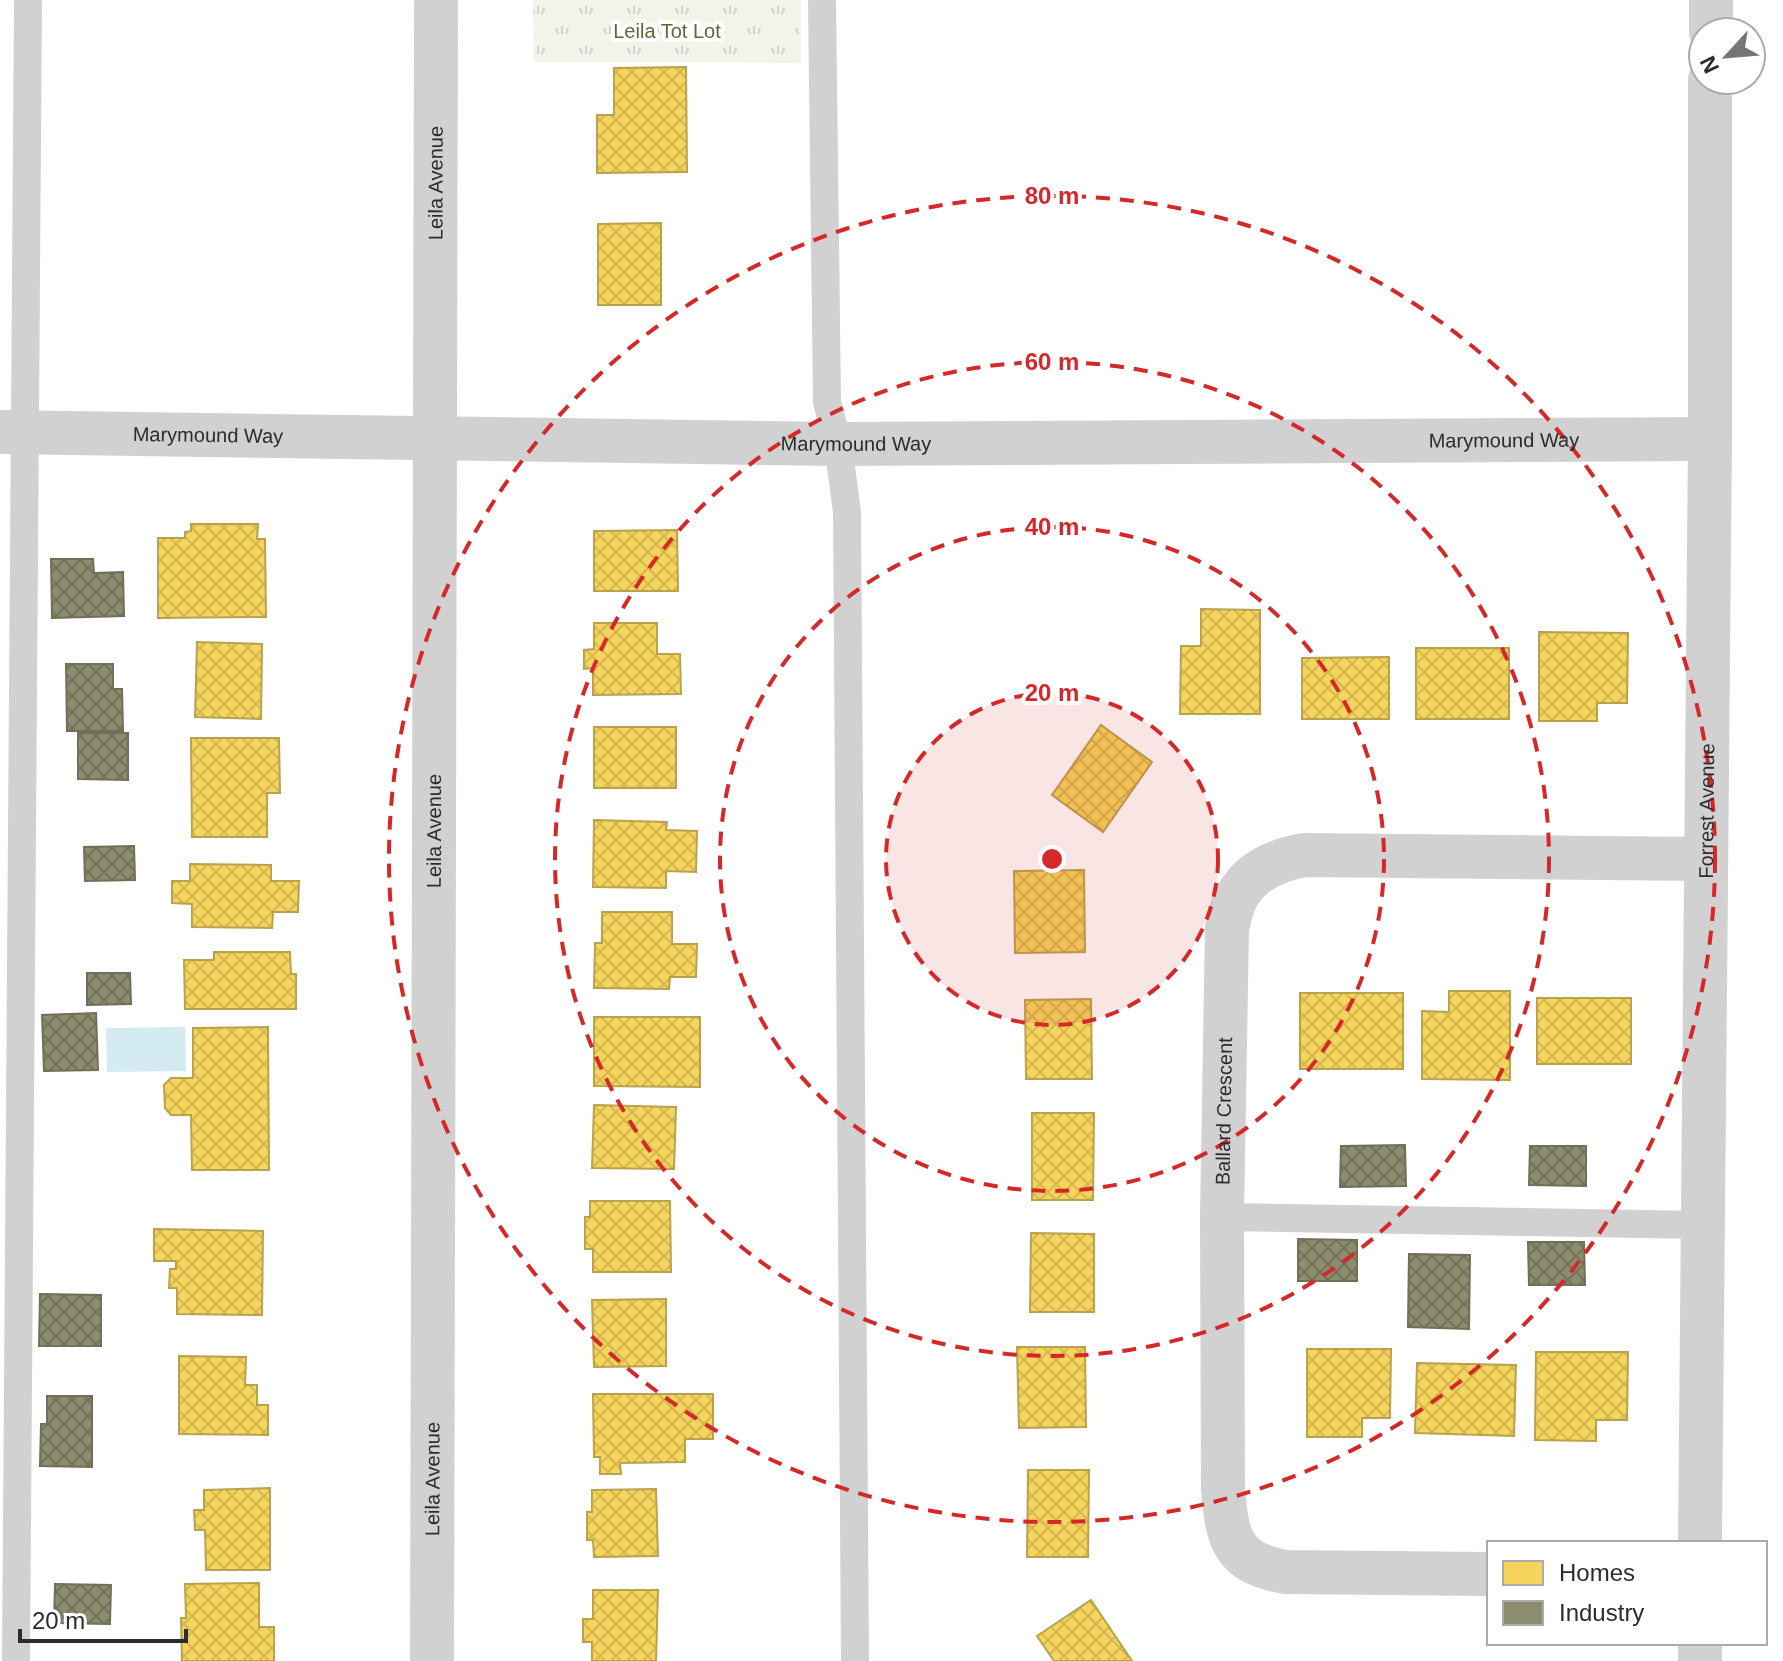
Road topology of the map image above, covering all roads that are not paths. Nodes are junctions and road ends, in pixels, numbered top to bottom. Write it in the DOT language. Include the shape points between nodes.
graph roads {
  1 [pos="28,0"];
  2 [pos="436,0"];
  3 [pos="822,0"];
  4 [pos="1710,96"];
  5 [pos="12,432"];
  6 [pos="434,437"];
  7 [pos="1710,439"];
  8 [pos="838,444"];
  9 [pos="1705,859"];
  10 [pos="1222,1217"];
  11 [pos="1702,1225"];
  12 [pos="1700,1541"];
  13 [pos="1487,1574"];
  14 [pos="16,1661"];
  15 [pos="432,1661"];
  16 [pos="855,1661"];
  1 -- 5 [label="lane"];
  2 -- 6 [label="street, Leila Avenue"];
  3 -- 8 [label="lane" via="827,402"];
  4 -- 7 [label="street, Forrest Avenue"];
  5 -- 6 [label="street, Marymound Way"];
  5 -- 14 [label="lane"];
  6 -- 8 [label="street, Marymound Way"];
  6 -- 15 [label="street, Leila Avenue"];
  7 -- 8 [label="street, Marymound Way"];
  7 -- 9 [label="street, Forrest Avenue"];
  8 -- 16 [label="lane" via="847,512"];
  9 -- 10 [label="street, Ballard Crescent" via="1305,855 1270,864 1243,888 1227,928"];
  9 -- 11 [label="street, Forrest Avenue"];
  10 -- 11 [label="lane"];
  10 -- 13 [label="street, Ballard Crescent" via="1223,1488 1225,1519 1237,1550 1266,1569 1286,1572"];
  11 -- 12 [label="street, Forrest Avenue"];
}
